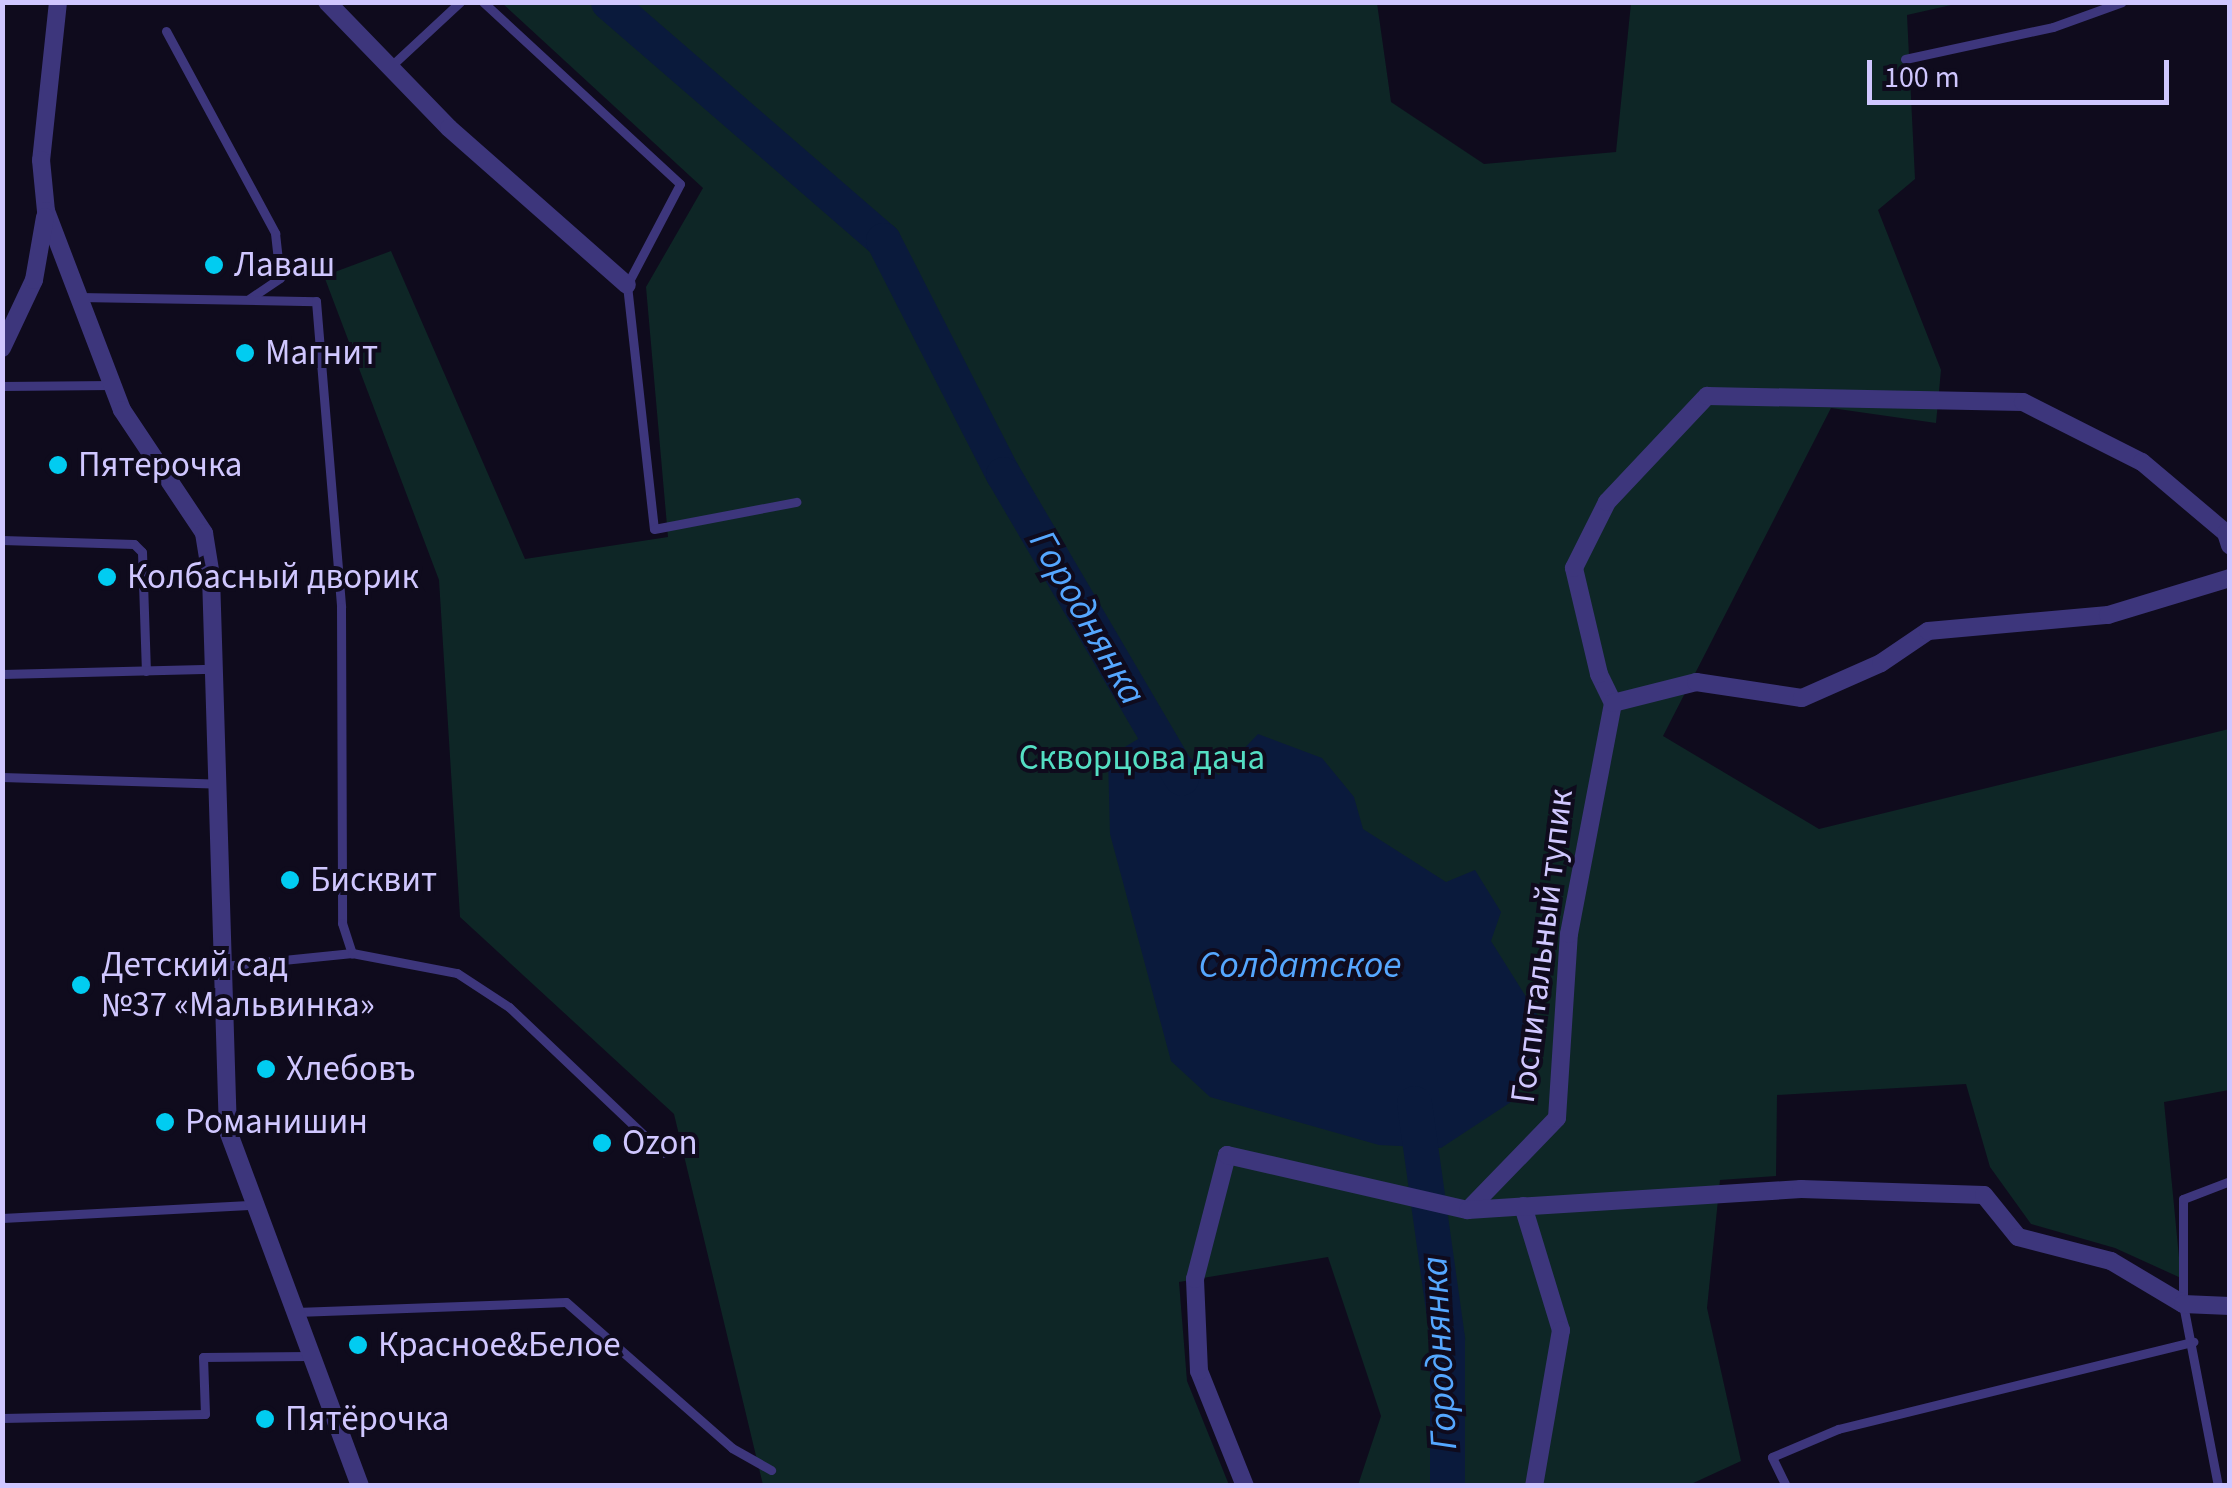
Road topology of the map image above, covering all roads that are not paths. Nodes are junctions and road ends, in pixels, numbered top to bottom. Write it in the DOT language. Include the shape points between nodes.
graph roads {
  1 [pos="58,2"];
  2 [pos="327,2"];
  3 [pos="460,2"];
  4 [pos="484,2"];
  5 [pos="2122,2"];
  6 [pos="166,31"];
  7 [pos="1906,59"];
  8 [pos="390,67"];
  9 [pos="46,211"];
  10 [pos="627,285"];
  11 [pos="76,297"];
  12 [pos="2,300"];
  13 [pos="246,300"];
  14 [pos="22,306"];
  15 [pos="2,348"];
  16 [pos="112,385"];
  17 [pos="2,386"];
  18 [pos="796,502"];
  19 [pos="2,540"];
  20 [pos="2230,545"];
  21 [pos="2230,578"];
  22 [pos="215,669"];
  23 [pos="146,670"];
  24 [pos="2,674"];
  25 [pos="1613,703"];
  26 [pos="2,777"];
  27 [pos="220,784"];
  28 [pos="352,953"];
  29 [pos="224,966"];
  30 [pos="664,1153"];
  31 [pos="2230,1181"];
  32 [pos="258,1205"];
  33 [pos="1523,1206"];
  34 [pos="1468,1210"];
  35 [pos="2,1218"];
  36 [pos="2183,1304"];
  37 [pos="2230,1306"];
  38 [pos="296,1312"];
  39 [pos="2193,1342"];
  40 [pos="312,1356"];
  41 [pos="2,1418"];
  42 [pos="771,1470"];
  43 [pos="360,1486"];
  44 [pos="1245,1486"];
  45 [pos="1534,1486"];
  46 [pos="1786,1486"];
  47 [pos="2218,1486"];
  1 -- 9 [label="street" via="41,160"];
  2 -- 8 [label="street"];
  3 -- 8 [label="lane"];
  4 -- 10 [label="lane" via="680,184"];
  5 -- 7 [label="lane" via="2053,27"];
  6 -- 13 [label="lane" via="275,233 280,278"];
  8 -- 10 [label="street" via="558,229"];
  9 -- 11 [label="street"];
  9 -- 14 [label="street" via="34,280"];
  10 -- 18 [label="lane" via="654,529"];
  11 -- 13 [label="lane"];
  11 -- 16 [label="street"];
  12 -- 14 [label="street"];
  13 -- 28 [label="lane" via="316,302 341,607 342,924"];
  14 -- 15 [label="street"];
  16 -- 17 [label="lane"];
  16 -- 22 [label="street" via="204,532"];
  19 -- 23 [label="lane" via="134,544 142,552"];
  20 -- 25 [label="street" via="2226,533 2142,462 2023,402 1707,396 1607,502 1574,568 1598,674"];
  21 -- 25 [label="street" via="2108,615 1928,630 1880,663 1802,698 1696,682"];
  22 -- 23 [label="lane"];
  22 -- 27 [label="street"];
  23 -- 24 [label="lane"];
  25 -- 34 [label="street, Госпитальный тупик" via="1570,934 1557,1118"];
  26 -- 27 [label="lane"];
  27 -- 29 [label="street"];
  28 -- 29 [label="lane"];
  28 -- 30 [label="lane" via="457,973 509,1008"];
  29 -- 32 [label="street" via="228,1131"];
  31 -- 36 [label="lane" via="2183,1199"];
  32 -- 35 [label="lane"];
  32 -- 38 [label="street"];
  33 -- 34 [label="street"];
  33 -- 36 [label="street" via="1802,1189 1984,1194 2018,1237 2111,1261"];
  33 -- 45 [label="street" via="1561,1330"];
  34 -- 44 [label="street" via="1227,1155 1195,1279 1199,1372"];
  36 -- 37 [label="street"];
  36 -- 39 [label="lane"];
  38 -- 40 [label="street"];
  38 -- 42 [label="lane" via="566,1302 732,1448"];
  39 -- 46 [label="lane" via="1838,1429 1772,1457"];
  39 -- 47 [label="lane"];
  40 -- 41 [label="lane" via="202,1358 205,1414"];
  40 -- 43 [label="street"];
}
